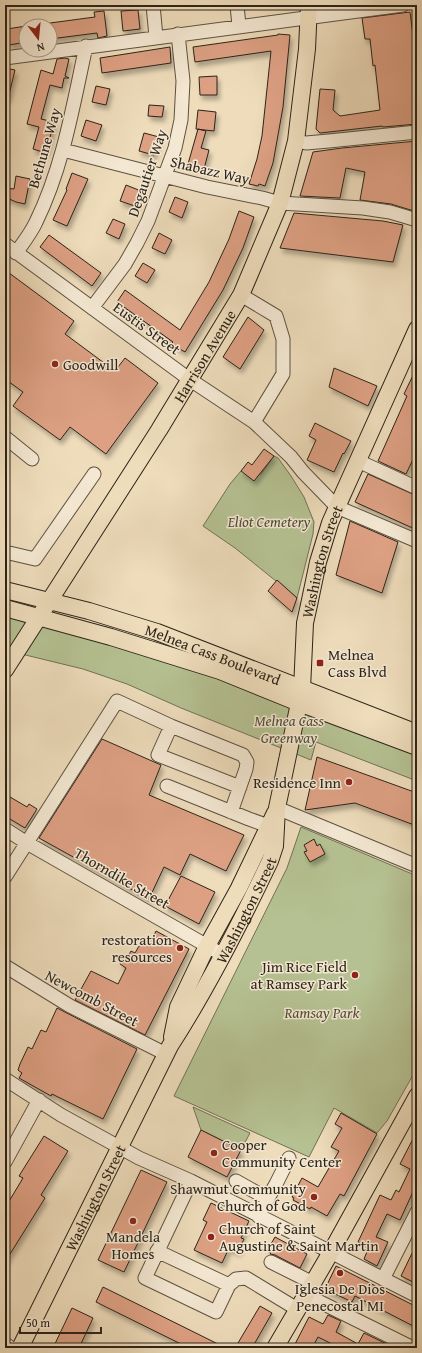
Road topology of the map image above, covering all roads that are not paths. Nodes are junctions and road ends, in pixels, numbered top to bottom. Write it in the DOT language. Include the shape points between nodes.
graph roads {
  1 [pos="154,5"];
  2 [pos="237,5"];
  3 [pos="403,5"];
  4 [pos="308,11"];
  5 [pos="239,26"];
  6 [pos="178,34"];
  7 [pos="156,37"];
  8 [pos="86,46"];
  9 [pos="5,58"];
  10 [pos="417,132"];
  11 [pos="296,141"];
  12 [pos="63,150"];
  13 [pos="165,176"];
  14 [pos="280,203"];
  15 [pos="417,220"];
  16 [pos="5,244"];
  17 [pos="16,253"];
  18 [pos="241,295"];
  19 [pos="92,308"];
  20 [pos="417,330"];
  21 [pos="189,379"];
  22 [pos="254,422"];
  23 [pos="6,438"];
  24 [pos="32,459"];
  25 [pos="358,461"];
  26 [pos="94,474"];
  27 [pos="417,488"];
  28 [pos="337,507"];
  29 [pos="417,541"];
  30 [pos="5,552"];
  31 [pos="5,590"];
  32 [pos="48,601"];
  33 [pos="5,608"];
  34 [pos="38,617"];
  35 [pos="5,670"];
  36 [pos="301,696"];
  37 [pos="171,726"];
  38 [pos="414,739"];
  39 [pos="167,786"];
  40 [pos="240,787"];
  41 [pos="277,808"];
  42 [pos="231,812"];
  43 [pos="272,827"];
  44 [pos="5,829"];
  45 [pos="27,843"];
  46 [pos="417,866"];
  47 [pos="5,878"];
  48 [pos="207,946"];
  49 [pos="223,955"];
  50 [pos="5,966"];
  51 [pos="168,1050"];
  52 [pos="5,1079"];
  53 [pos="417,1096"];
  54 [pos="39,1100"];
  55 [pos="120,1147"];
  56 [pos="288,1158"];
  57 [pos="5,1162"];
  58 [pos="191,1181"];
  59 [pos="236,1182"];
  60 [pos="268,1198"];
  61 [pos="417,1212"];
  62 [pos="258,1216"];
  63 [pos="157,1251"];
  64 [pos="331,1252"];
  65 [pos="271,1262"];
  66 [pos="383,1279"];
  67 [pos="229,1285"];
  68 [pos="309,1289"];
  69 [pos="417,1296"];
  70 [pos="298,1309"];
  71 [pos="5,1344"];
  72 [pos="11,1348"];
  73 [pos="20,1348"];
  74 [pos="275,1348"];
  75 [pos="413,1348"];
  1 -- 7 [label="street"];
  2 -- 5 [label="street"];
  3 -- 4 [label="street"];
  4 -- 5 [label="street"];
  4 -- 11 [label="main road, Harrison Avenue" via="307,49"];
  5 -- 6 [label="street"];
  6 -- 7 [label="street"];
  6 -- 13 [label="street, Degautier Way" via="184,81 181,120"];
  7 -- 8 [label="street"];
  8 -- 9 [label="street"];
  8 -- 12 [label="street, Bethune Way"];
  10 -- 11 [label="street" via="323,142"];
  11 -- 14 [label="main road, Harrison Avenue"];
  12 -- 13 [label="street, Shabazz Way"];
  12 -- 17 [label="street, Bethune Way" via="36,224"];
  13 -- 14 [label="street, Shabazz Way"];
  13 -- 19 [label="street, Degautier Way" via="137,243 125,264"];
  14 -- 15 [label="street, Shabazz Way" via="364,208"];
  14 -- 18 [label="main road, Harrison Avenue"];
  16 -- 17 [label="street, Eustis Street"];
  17 -- 19 [label="street, Eustis Street"];
  18 -- 21 [label="main road, Harrison Avenue"];
  18 -- 22 [label="street" via="276,316 283,339 283,374"];
  19 -- 21 [label="street, Eustis Street"];
  20 -- 25 [label="main road, Washington Street"];
  21 -- 22 [label="street, Eustis Street"];
  21 -- 32 [label="main road, Harrison Avenue" via="159,430"];
  22 -- 28 [label="street, Eustis Street"];
  23 -- 24 [label="street"];
  25 -- 27 [label="street"];
  25 -- 28 [label="main road, Washington Street"];
  26 -- 30 [label="street" via="35,559"];
  28 -- 29 [label="street"];
  28 -- 36 [label="main road, Washington Street" via="318,562 309,604"];
  31 -- 32 [label="main road, Melnea Cass Boulevard"];
  32 -- 34 [label="main road, Harrison Avenue"];
  32 -- 36 [label="main road, Melnea Cass Boulevard" via="157,632 218,655"];
  33 -- 34 [label="main road, Melnea Cass Boulevard"];
  34 -- 35 [label="main road, Harrison Avenue"];
  34 -- 36 [label="main road, Melnea Cass Boulevard"];
  36 -- 38 [label="main road, Melnea Cass Boulevard"];
  36 -- 41 [label="main road, Washington Street"];
  37 -- 40 [label="street" via="243,755 247,762"];
  37 -- 40 [label="street" via="158,755"];
  37 -- 45 [label="street" via="117,701"];
  39 -- 42 [label="street"];
  40 -- 42 [label="street"];
  41 -- 43 [label="main road, Washington Street"];
  41 -- 46 [label="street"];
  42 -- 43 [label="street"];
  43 -- 48 [label="main road, Washington Street"];
  43 -- 49 [label="main road, Washington Street" via="275,846 270,861"];
  44 -- 45 [label="street, Thorndike Street"];
  45 -- 47 [label="street"];
  45 -- 48 [label="street, Thorndike Street"];
  48 -- 49 [label="street, Thorndike Street"];
  48 -- 51 [label="main road, Washington Street" via="178,1007"];
  49 -- 51 [label="main road, Washington Street" via="193,1011"];
  50 -- 51 [label="street, Newcomb Street" via="70,1006"];
  51 -- 55 [label="main road, Washington Street"];
  52 -- 54 [label="street"];
  53 -- 64 [label="main road"];
  54 -- 55 [label="street"];
  54 -- 57 [label="street"];
  55 -- 58 [label="street"];
  55 -- 73 [label="main road, Washington Street"];
  56 -- 60 [label="street"];
  58 -- 62 [label="street"];
  58 -- 63 [label="street"];
  59 -- 60 [label="street"];
  60 -- 62 [label="street"];
  61 -- 66 [label="street"];
  62 -- 64 [label="street"];
  63 -- 67 [label="street"];
  63 -- 67 [label="street" via="145,1278 216,1312"];
  64 -- 66 [label="street"];
  64 -- 68 [label="main road"];
  65 -- 68 [label="street"];
  66 -- 69 [label="street"];
  67 -- 70 [label="street" via="236,1279 246,1278"];
  68 -- 70 [label="main road"];
  68 -- 75 [label="street"];
  70 -- 74 [label="main road"];
  71 -- 72 [label="street"];
}
